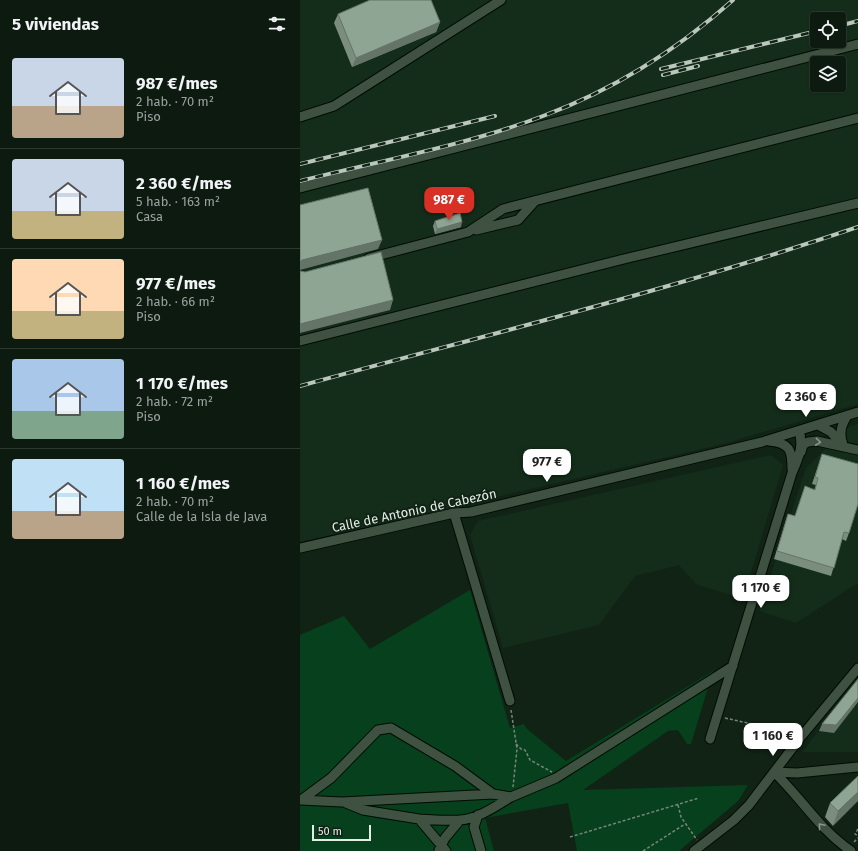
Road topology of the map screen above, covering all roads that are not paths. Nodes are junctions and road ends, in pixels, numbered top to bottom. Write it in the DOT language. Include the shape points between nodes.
graph roads {
  1 [pos="501,0"];
  2 [pos="858,44"];
  3 [pos="300,117"];
  4 [pos="858,118"];
  5 [pos="300,188"];
  6 [pos="535,201"];
  7 [pos="858,203"];
  8 [pos="468,232"];
  9 [pos="359,260"];
  10 [pos="300,341"];
  11 [pos="858,412"];
  12 [pos="848,416"];
  13 [pos="818,425"];
  14 [pos="799,431"];
  15 [pos="766,441"];
  16 [pos="843,446"];
  17 [pos="858,450"];
  18 [pos="800,454"];
  19 [pos="792,473"];
  20 [pos="454,513"];
  21 [pos="300,548"];
  22 [pos="733,666"];
  23 [pos="858,668"];
  24 [pos="510,701"];
  25 [pos="710,739"];
  26 [pos="858,767"];
  27 [pos="774,772"];
  28 [pos="493,794"];
  29 [pos="511,797"];
  30 [pos="301,800"];
  31 [pos="342,802"];
  32 [pos="478,814"];
  33 [pos="419,819"];
  34 [pos="460,820"];
  35 [pos="442,849"];
  36 [pos="481,851"];
  37 [pos="694,851"];
  38 [pos="851,851"];
  1 -- 3 [label="street" via="334,106"];
  2 -- 5 [label="street"];
  4 -- 6 [label="street"];
  6 -- 8 [label="street" via="504,209"];
  6 -- 8 [label="street" via="518,220"];
  7 -- 10 [label="street"];
  8 -- 9 [label="street"];
  11 -- 12 [label="street, Calle de Antonio de Cabezón"];
  12 -- 13 [label="street, Calle de Antonio de Cabezón"];
  12 -- 16 [label="street" via="842,424"];
  13 -- 14 [label="street, Calle de Antonio de Cabezón"];
  13 -- 16 [label="street" via="831,432"];
  14 -- 15 [label="street, Calle de Antonio de Cabezón"];
  14 -- 18 [label="street"];
  15 -- 19 [label="street" via="779,442 788,447 792,459"];
  15 -- 20 [label="street, Calle de Antonio de Cabezón" via="471,512"];
  16 -- 17 [label="street"];
  18 -- 16 [label="street, one-way" via="803,446 812,441"];
  18 -- 19 [label="street"];
  19 -- 22 [label="street"];
  20 -- 21 [label="street, Calle de Antonio de Cabezón"];
  20 -- 24 [label="street"];
  22 -- 25 [label="street"];
  22 -- 29 [label="street" via="556,778"];
  23 -- 27 [label="street"];
  26 -- 27 [label="street" via="797,773"];
  27 -- 37 [label="street" via="742,813"];
  38 -- 27 [label="street, one-way" via="824,830 793,790"];
  28 -- 29 [label="street"];
  28 -- 30 [label="street" via="455,766 391,728 378,730 332,778"];
  28 -- 31 [label="street"];
  29 -- 32 [label="street"];
  30 -- 31 [label="street"];
  31 -- 33 [label="street" via="363,810"];
  32 -- 34 [label="street"];
  32 -- 36 [label="street" via="474,827"];
  33 -- 34 [label="street"];
  33 -- 35 [label="street"];
  34 -- 35 [label="street" via="445,838"];
}
